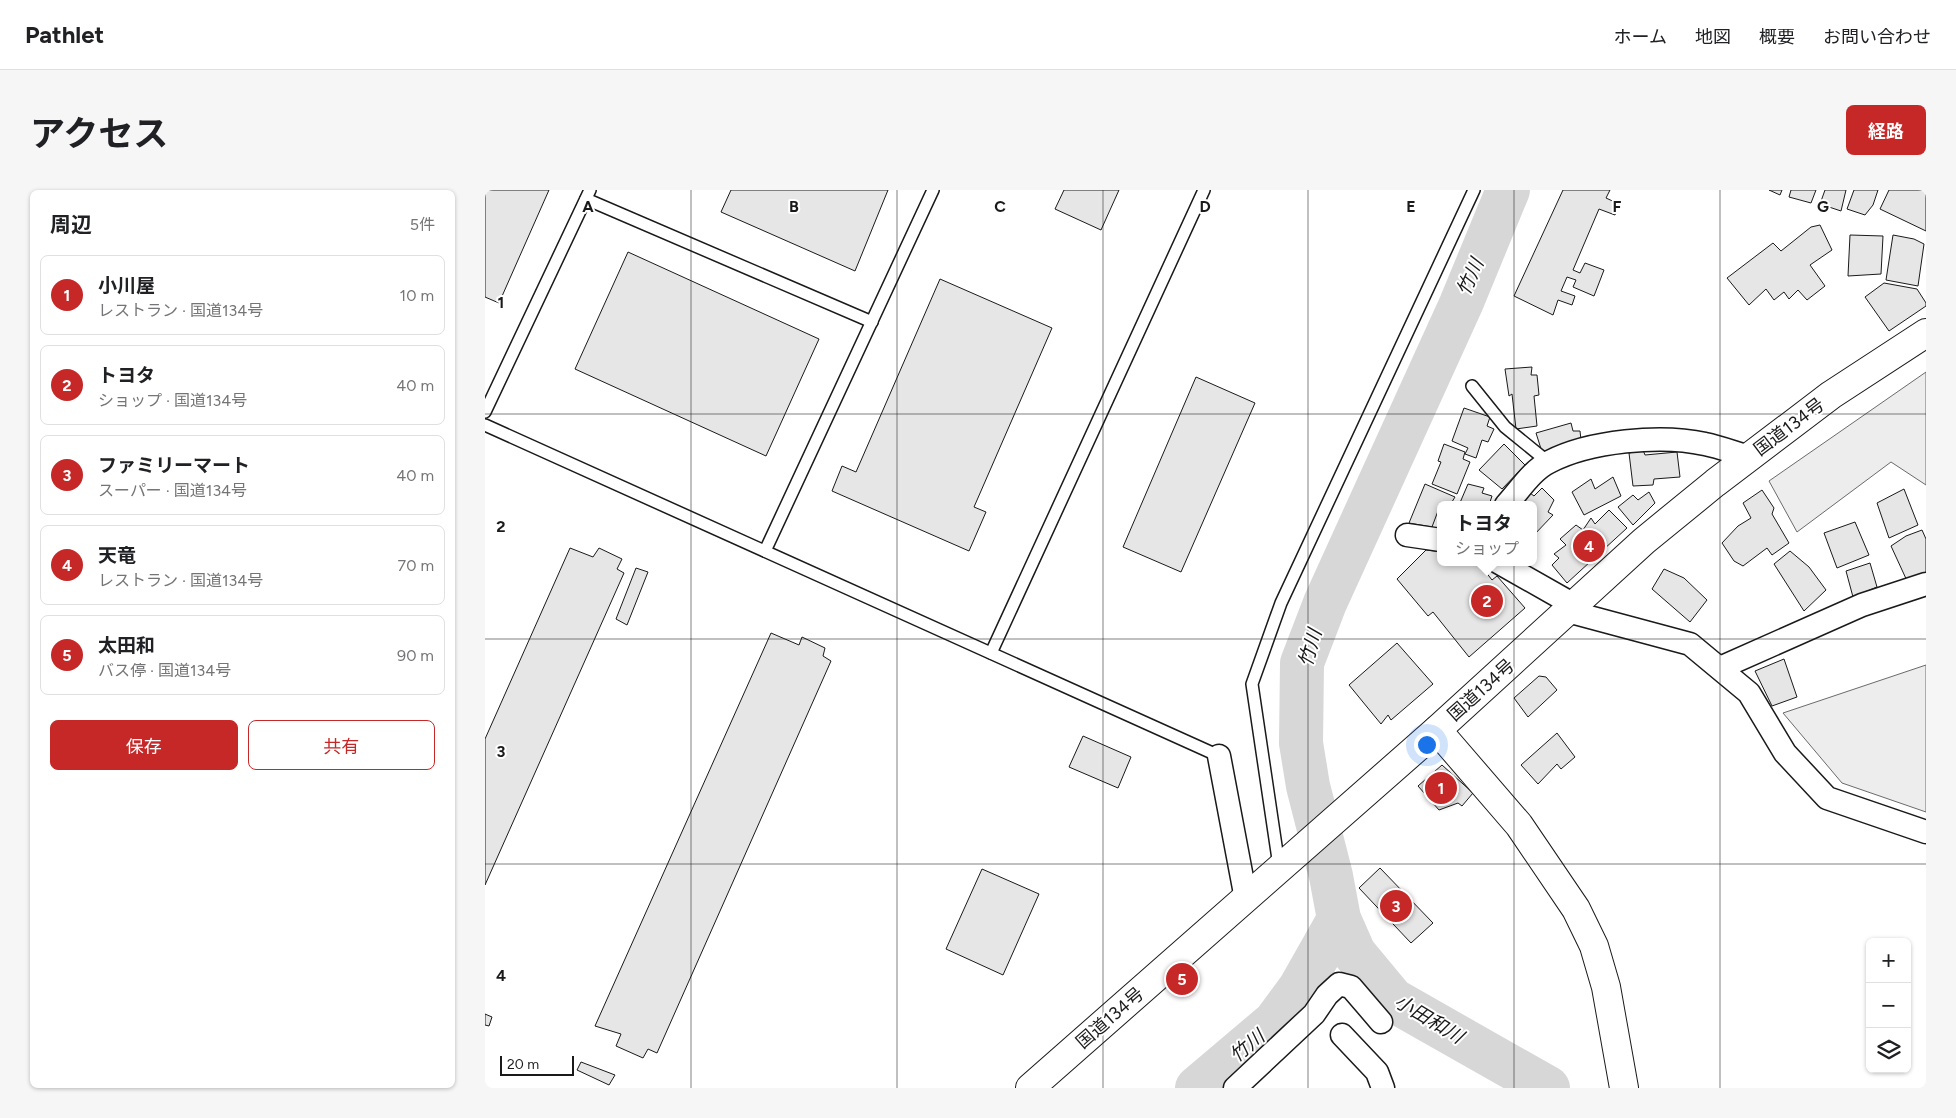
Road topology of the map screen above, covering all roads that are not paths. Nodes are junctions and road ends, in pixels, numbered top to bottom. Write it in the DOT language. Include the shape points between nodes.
graph roads {
  1 [pos="933,190"];
  2 [pos="1204,190"];
  3 [pos="1474,190"];
  4 [pos="588,195"];
  5 [pos="872,322"];
  6 [pos="1926,333"];
  7 [pos="1473,386"];
  8 [pos="485,412"];
  9 [pos="485,425"];
  10 [pos="1749,457"];
  11 [pos="1548,462"];
  12 [pos="1510,501"];
  13 [pos="1407,535"];
  14 [pos="1437,539"];
  15 [pos="765,551"];
  16 [pos="1505,566"];
  17 [pos="1926,584"];
  18 [pos="1571,608"];
  19 [pos="991,653"];
  20 [pos="1720,668"];
  21 [pos="1437,730"];
  22 [pos="1219,756"];
  23 [pos="1926,832"];
  24 [pos="1280,868"];
  25 [pos="1246,899"];
  26 [pos="1381,1022"];
  27 [pos="1342,1035"];
  28 [pos="1030,1088"];
  29 [pos="1235,1088"];
  30 [pos="1383,1088"];
  31 [pos="1624,1088"];
  1 -- 5 [label="lane"];
  2 -- 19 [label="lane"];
  3 -- 24 [label="lane" via="1281,603 1252,684"];
  4 -- 5 [label="lane"];
  4 -- 8 [label="lane"];
  5 -- 15 [label="lane"];
  6 -- 10 [label="main road, 国道134号" via="1831,395"];
  7 -- 11 [label="lane" via="1505,427"];
  9 -- 15 [label="lane"];
  10 -- 11 [label="street" via="1705,444 1652,440 1603,444"];
  10 -- 18 [label="main road, 国道134号" via="1644,541"];
  11 -- 12 [label="street"];
  13 -- 14 [label="street"];
  15 -- 19 [label="lane"];
  16 -- 18 [label="street"];
  17 -- 20 [label="street" via="1862,605"];
  18 -- 20 [label="street" via="1690,644"];
  18 -- 21 [label="main road, 国道134号"];
  19 -- 22 [label="lane"];
  20 -- 23 [label="street" via="1749,693 1785,753 1827,798"];
  21 -- 24 [label="main road, 国道134号"];
  21 -- 31 [label="main road" via="1519,824 1576,908 1594,946 1606,987"];
  22 -- 25 [label="street"];
  24 -- 25 [label="main road, 国道134号"];
  25 -- 28 [label="main road, 国道134号"];
  26 -- 29 [label="street" via="1351,987 1339,984 1314,1014"];
  27 -- 30 [label="street" via="1377,1072"];
}
